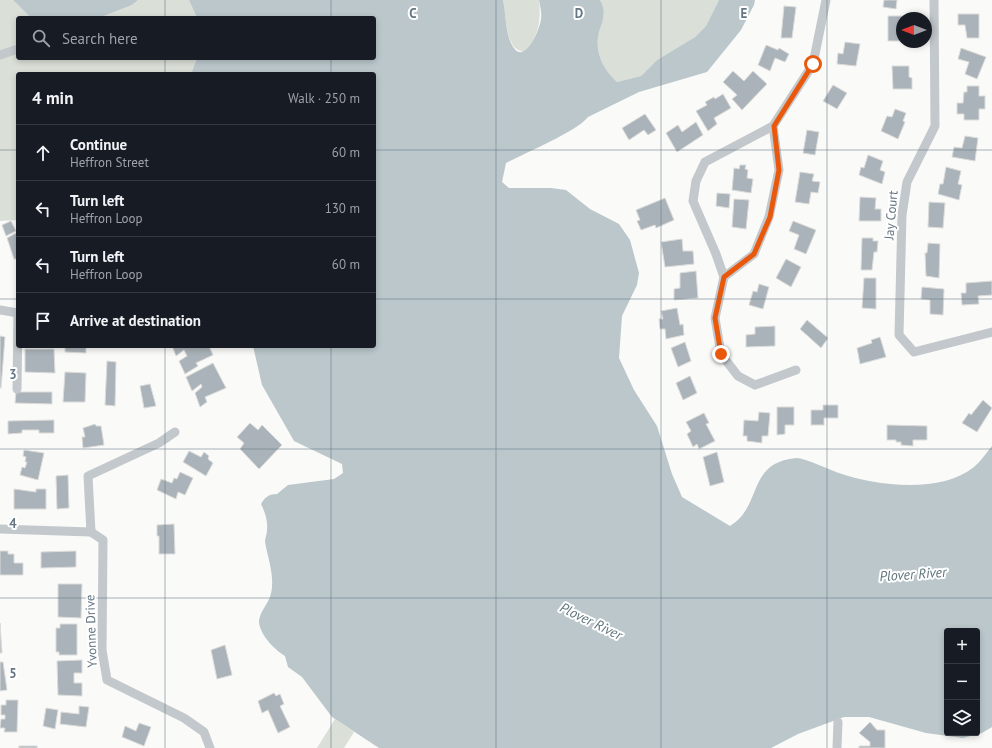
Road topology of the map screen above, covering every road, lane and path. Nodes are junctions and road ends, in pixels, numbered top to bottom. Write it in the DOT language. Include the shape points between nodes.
graph roads {
  1 [pos="826,0"];
  2 [pos="934,0"];
  3 [pos="16,50"];
  4 [pos="0,55"];
  5 [pos="774,126"];
  6 [pos="724,277"];
  7 [pos="0,310"];
  8 [pos="16,313"];
  9 [pos="992,332"];
  10 [pos="18,348"];
  11 [pos="796,370"];
  12 [pos="17,388"];
  13 [pos="175,432"];
  14 [pos="0,529"];
  15 [pos="91,532"];
  16 [pos="838,722"];
  17 [pos="210,748"];
  18 [pos="837,748"];
  1 -- 5 [label="street" via="813,64"];
  2 -- 9 [label="street, Jay Court" via="934,126 907,182 902,216 898,335 914,352"];
  3 -- 4 [label="street"];
  5 -- 6 [label="street" via="779,170 770,217 754,254"];
  5 -- 6 [label="street" via="705,162 696,181 693,202"];
  6 -- 11 [label="street" via="715,318 721,354 738,376 755,385"];
  7 -- 8 [label="street"];
  10 -- 12 [label="street"];
  13 -- 15 [label="street" via="160,443 88,476"];
  14 -- 15 [label="street"];
  15 -- 17 [label="street, Yvonne Drive" via="103,540 102,650 107,680 184,718 204,732"];
  16 -- 18 [label="street"];
}
